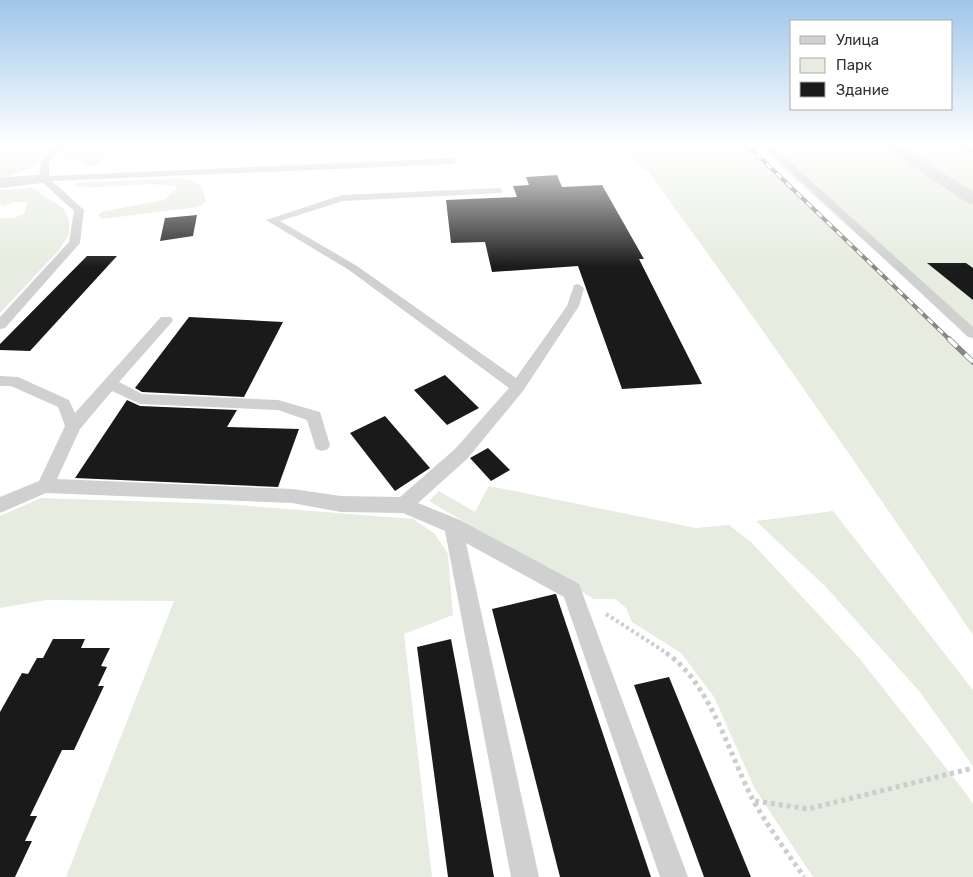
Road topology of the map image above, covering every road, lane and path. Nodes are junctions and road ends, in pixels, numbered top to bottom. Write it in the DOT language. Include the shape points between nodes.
graph roads {
  1 [pos="50,185"];
  2 [pos="810,185"];
  3 [pos="951,185"];
  4 [pos="499,191"];
  5 [pos="973,199"];
  6 [pos="578,288"];
  7 [pos="166,320"];
  8 [pos="0,325"];
  9 [pos="973,334"];
  10 [pos="0,381"];
  11 [pos="110,384"];
  12 [pos="518,387"];
  13 [pos="73,426"];
  14 [pos="322,445"];
  15 [pos="45,486"];
  16 [pos="0,505"];
  17 [pos="404,505"];
  18 [pos="452,526"];
  19 [pos="604,613"];
  20 [pos="973,768"];
  21 [pos="754,800"];
  22 [pos="525,877"];
  23 [pos="674,877"];
  24 [pos="804,877"];
  1 -- 8 [label="lane" via="79,210 74,243"];
  2 -- 9 [label="lane"];
  3 -- 5 [label="street"];
  4 -- 12 [label="lane" via="342,198 271,220 354,268"];
  6 -- 12 [label="lane" via="573,306"];
  7 -- 11 [label="lane"];
  10 -- 13 [label="lane" via="13,381 64,404"];
  11 -- 13 [label="lane"];
  11 -- 14 [label="lane" via="140,399 278,405 314,416"];
  12 -- 17 [label="lane" via="461,454"];
  13 -- 15 [label="lane"];
  15 -- 16 [label="lane"];
  15 -- 17 [label="lane" via="292,496 341,504"];
  17 -- 18 [label="lane"];
  18 -- 22 [label="lane"];
  18 -- 23 [label="lane" via="572,591"];
  19 -- 21 [label="path" via="678,662 705,698"];
  20 -- 21 [label="path" via="808,809"];
  21 -- 24 [label="path"];
}
